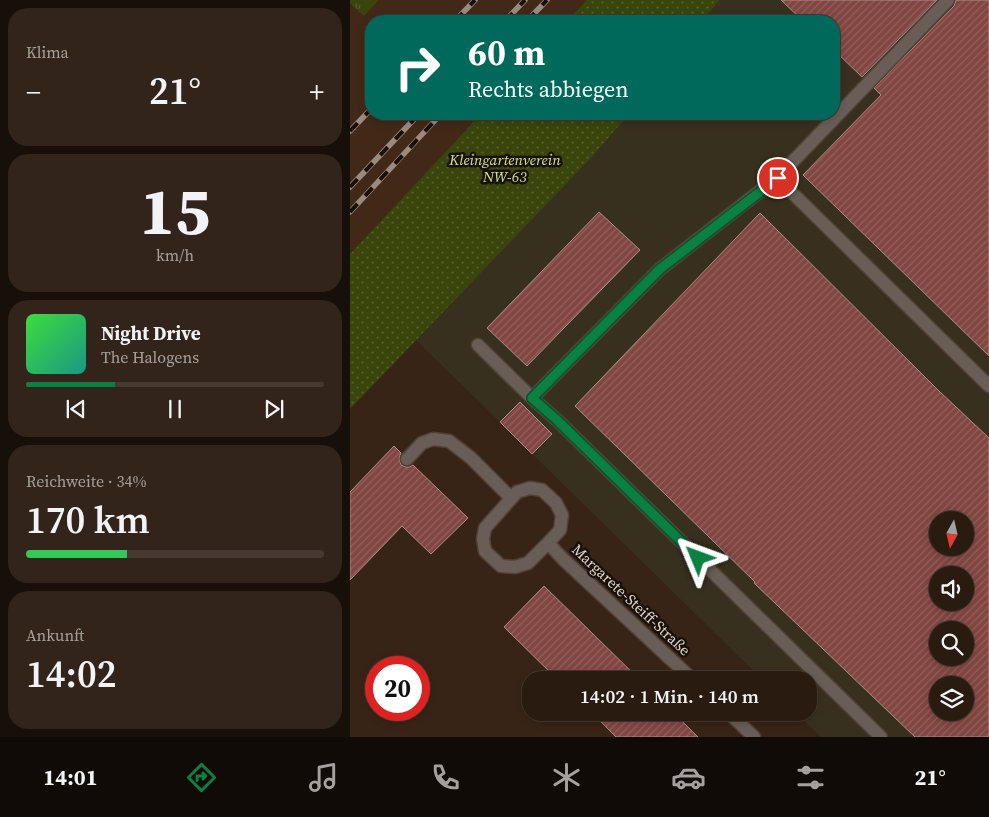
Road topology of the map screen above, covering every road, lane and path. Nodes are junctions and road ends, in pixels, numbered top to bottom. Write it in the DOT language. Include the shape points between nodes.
graph roads {
  1 [pos="948,0"];
  2 [pos="840,113"];
  3 [pos="833,120"];
  4 [pos="778,178"];
  5 [pos="478,345"];
  6 [pos="989,386"];
  7 [pos="532,398"];
  8 [pos="407,459"];
  9 [pos="511,498"];
  10 [pos="548,543"];
  11 [pos="683,671"];
  12 [pos="737,721"];
  13 [pos="754,737"];
  14 [pos="881,737"];
  1 -- 2 [label="street"];
  3 -- 4 [label="street"];
  4 -- 6 [label="street"];
  4 -- 7 [label="street" via="660,269"];
  5 -- 7 [label="street"];
  7 -- 14 [label="street"];
  8 -- 9 [label="street" via="422,443 433,439 449,441"];
  9 -- 10 [label="street, Margarete-Steiff-Straße" via="517,492 530,488 542,490 556,503 562,515 560,530"];
  9 -- 10 [label="street, Margarete-Steiff-Straße" via="485,528 485,551 501,566 515,567 528,563"];
  10 -- 11 [label="street, Margarete-Steiff-Straße"];
  12 -- 13 [label="street"];
}
